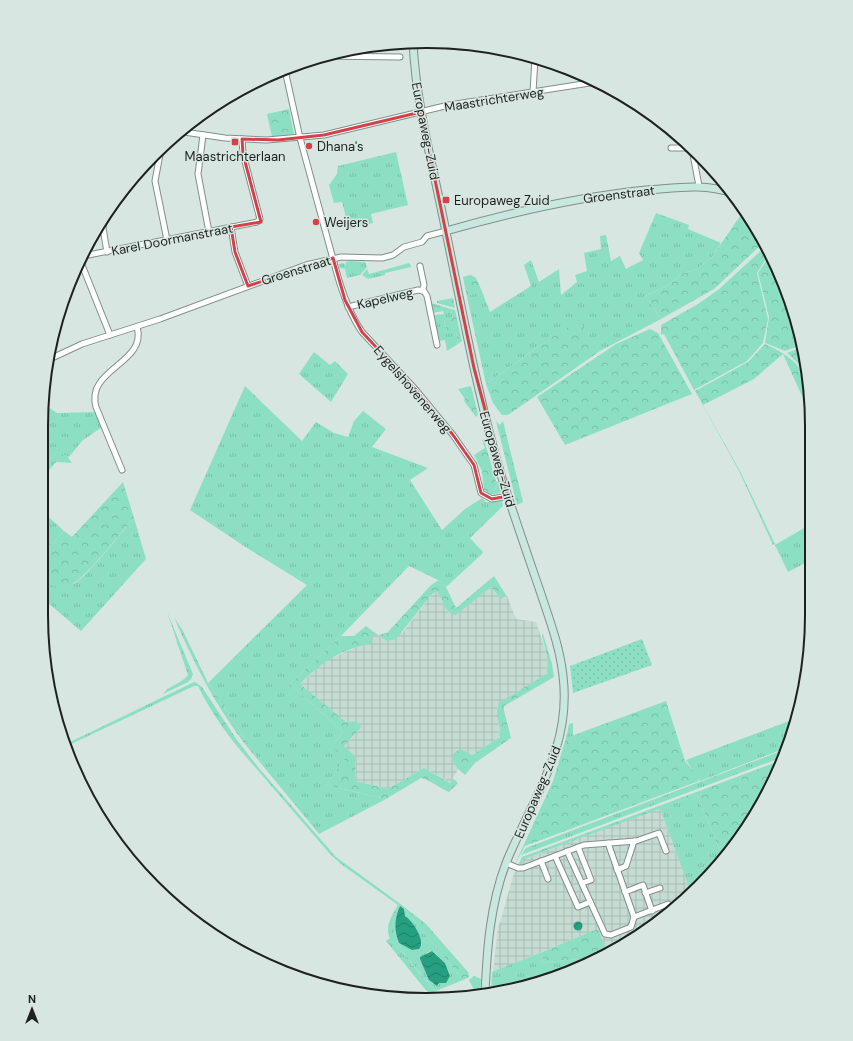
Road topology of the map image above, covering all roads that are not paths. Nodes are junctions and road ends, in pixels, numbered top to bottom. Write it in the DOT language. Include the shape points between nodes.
graph roads {
  1 [pos="414,49"];
  2 [pos="351,56"];
  3 [pos="400,57"];
  4 [pos="535,64"];
  5 [pos="286,75"];
  6 [pos="586,84"];
  7 [pos="533,92"];
  8 [pos="421,112"];
  9 [pos="188,133"];
  10 [pos="203,136"];
  11 [pos="300,138"];
  12 [pos="242,139"];
  13 [pos="671,148"];
  14 [pos="682,148"];
  15 [pos="159,159"];
  16 [pos="694,159"];
  17 [pos="699,186"];
  18 [pos="723,191"];
  19 [pos="231,228"];
  20 [pos="103,230"];
  21 [pos="446,230"];
  22 [pos="209,232"];
  23 [pos="167,240"];
  24 [pos="107,252"];
  25 [pos="89,255"];
  26 [pos="333,258"];
  27 [pos="420,266"];
  28 [pos="83,268"];
  29 [pos="248,286"];
  30 [pos="422,291"];
  31 [pos="348,307"];
  32 [pos="136,327"];
  33 [pos="110,335"];
  34 [pos="437,345"];
  35 [pos="54,357"];
  36 [pos="122,470"];
  37 [pos="508,496"];
  38 [pos="634,841"];
  39 [pos="608,843"];
  40 [pos="578,847"];
  41 [pos="567,851"];
  42 [pos="666,851"];
  43 [pos="555,856"];
  44 [pos="541,861"];
  45 [pos="506,863"];
  46 [pos="617,870"];
  47 [pos="548,879"];
  48 [pos="582,883"];
  49 [pos="660,888"];
  50 [pos="625,892"];
  51 [pos="645,893"];
  52 [pos="590,902"];
  53 [pos="668,904"];
  54 [pos="652,911"];
  55 [pos="634,917"];
  56 [pos="485,988"];
  1 -- 8 [label="street, Europaweg-Zuid"];
  2 -- 3 [label="street"];
  4 -- 7 [label="street"];
  5 -- 11 [label="street, Eygelshovenerweg"];
  6 -- 7 [label="street, Maastrichterweg"];
  7 -- 8 [label="street, Maastrichterweg"];
  8 -- 11 [label="street, Maastrichterweg" via="332,134"];
  8 -- 21 [label="street, Europaweg-Zuid"];
  9 -- 10 [label="street"];
  10 -- 12 [label="street"];
  10 -- 22 [label="street" via="198,174"];
  11 -- 12 [label="street"];
  11 -- 26 [label="street, Eygelshovenerweg"];
  12 -- 19 [label="street, Karel Doormanstraat" via="242,154 260,219"];
  13 -- 14 [label="street"];
  15 -- 23 [label="street" via="155,181"];
  16 -- 17 [label="street"];
  17 -- 18 [label="street, Groenstraat"];
  17 -- 21 [label="street, Groenstraat" via="583,198"];
  19 -- 22 [label="street, Karel Doormanstraat"];
  19 -- 29 [label="street" via="235,252"];
  20 -- 24 [label="street"];
  21 -- 26 [label="street, Groenstraat" via="427,236 422,242 404,247 393,255 382,258"];
  21 -- 37 [label="street, Europaweg-Zuid" via="483,405"];
  22 -- 23 [label="street, Karel Doormanstraat"];
  23 -- 24 [label="street, Karel Doormanstraat"];
  24 -- 25 [label="street, Karel Doormanstraat"];
  26 -- 29 [label="street, Groenstraat" via="299,267"];
  26 -- 31 [label="street, Eygelshovenerweg"];
  27 -- 30 [label="street, Kapelweg" via="424,285"];
  28 -- 33 [label="street"];
  29 -- 32 [label="street, Groenstraat"];
  30 -- 31 [label="street, Kapelweg"];
  30 -- 34 [label="street, Kapelweg" via="427,296"];
  31 -- 37 [label="street, Eygelshovenerweg" via="362,332 416,390 464,450 477,471 481,493 489,498"];
  32 -- 33 [label="street, Groenstraat"];
  32 -- 36 [label="street" via="138,337 135,347 101,380 94,398"];
  33 -- 35 [label="street, Groenstraat"];
  37 -- 45 [label="street, Europaweg-Zuid" via="551,624 560,658 564,695 563,725 553,761"];
  38 -- 39 [label="street"];
  38 -- 42 [label="street" via="659,833"];
  38 -- 46 [label="street" via="626,866"];
  39 -- 40 [label="street" via="585,844"];
  39 -- 46 [label="street"];
  40 -- 41 [label="street"];
  40 -- 48 [label="street" via="591,880"];
  41 -- 43 [label="street"];
  41 -- 48 [label="street"];
  43 -- 44 [label="street"];
  43 -- 52 [label="street" via="578,907"];
  44 -- 45 [label="street" via="521,868"];
  44 -- 47 [label="street"];
  45 -- 56 [label="street, Europaweg-Zuid" via="492,912"];
  46 -- 50 [label="street"];
  48 -- 52 [label="street"];
  49 -- 51 [label="street"];
  50 -- 51 [label="street" via="643,885"];
  50 -- 55 [label="street"];
  51 -- 54 [label="street"];
  52 -- 55 [label="street" via="606,936 631,927"];
  53 -- 54 [label="street"];
  54 -- 55 [label="street"];
}
